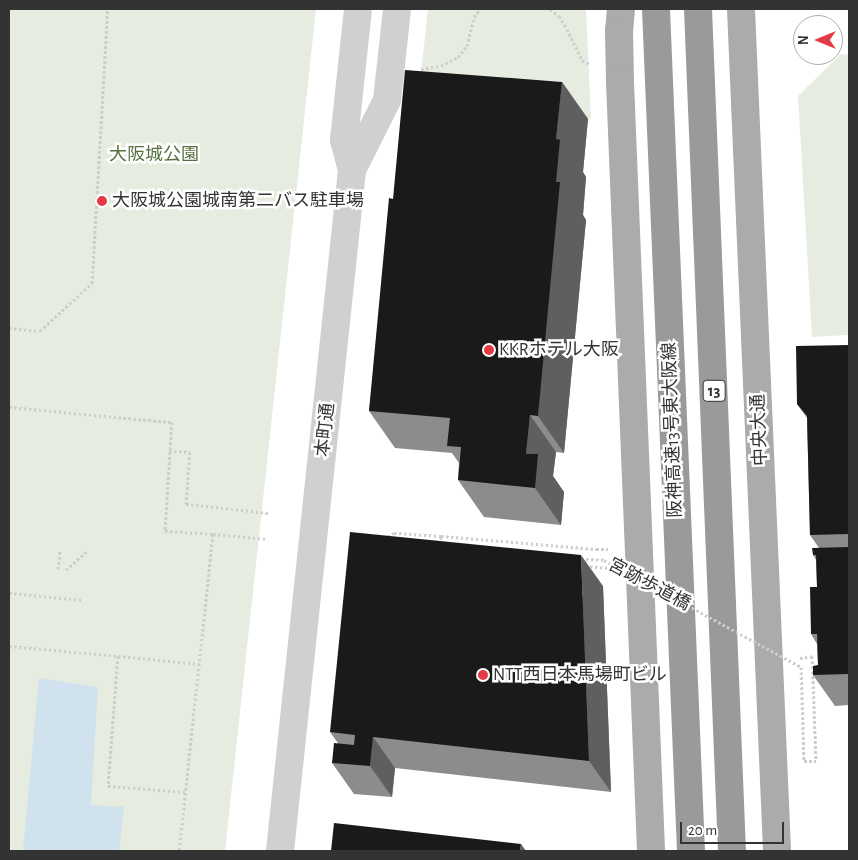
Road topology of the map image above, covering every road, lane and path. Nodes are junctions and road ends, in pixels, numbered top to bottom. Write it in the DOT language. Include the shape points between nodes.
graph roads {
  1 [pos="108,9"];
  2 [pos="358,9"];
  3 [pos="397,9"];
  4 [pos="480,9"];
  5 [pos="550,9"];
  6 [pos="621,9"];
  7 [pos="656,9"];
  8 [pos="698,9"];
  9 [pos="741,9"];
  10 [pos="595,64"];
  11 [pos="413,70"];
  12 [pos="352,170"];
  13 [pos="9,328"];
  14 [pos="9,407"];
  15 [pos="169,451"];
  16 [pos="269,513"];
  17 [pos="213,534"];
  18 [pos="441,536"];
  19 [pos="266,539"];
  20 [pos="389,544"];
  21 [pos="440,548"];
  22 [pos="596,548"];
  23 [pos="60,550"];
  24 [pos="87,551"];
  25 [pos="575,558"];
  26 [pos="577,565"];
  27 [pos="616,568"];
  28 [pos="58,569"];
  29 [pos="66,570"];
  30 [pos="9,594"];
  31 [pos="83,600"];
  32 [pos="9,646"];
  33 [pos="118,656"];
  34 [pos="200,664"];
  35 [pos="805,763"];
  36 [pos="185,792"];
  37 [pos="179,851"];
  38 [pos="280,851"];
  39 [pos="652,851"];
  40 [pos="691,851"];
  41 [pos="732,851"];
  42 [pos="777,851"];
  1 -- 13 [label="path" via="92,283 40,331"];
  2 -- 12 [label="street, 本町通" via="344,140"];
  3 -- 12 [label="street" via="387,100"];
  4 -- 11 [label="path" via="474,17 467,46 458,57 441,66"];
  5 -- 10 [label="path" via="559,16 582,60"];
  6 -- 39 [label="main road" via="620,82"];
  7 -- 40 [label="highway, 阪神高速13号東大阪線"];
  8 -- 41 [label="highway, 13"];
  9 -- 42 [label="main road, 中央大通"];
  12 -- 38 [label="street, 本町通"];
  14 -- 15 [label="path" via="172,422"];
  15 -- 16 [label="path" via="190,452 186,504"];
  15 -- 17 [label="path" via="165,531"];
  17 -- 19 [label="path"];
  17 -- 34 [label="path"];
  18 -- 20 [label="path, 宮跡歩道橋" via="394,533 384,540"];
  18 -- 21 [label="path, bridge"];
  18 -- 22 [label="path, 宮跡歩道橋, bridge"];
  23 -- 28 [label="path"];
  24 -- 29 [label="path"];
  25 -- 35 [label="path, 宮跡歩道橋, bridge" via="604,560 801,667 804,761 810,761 816,761 812,656 800,657 801,666 802,686 803,724 804,744 804,753"];
  26 -- 27 [label="path"];
  30 -- 31 [label="path"];
  32 -- 33 [label="path"];
  33 -- 34 [label="path"];
  33 -- 36 [label="path" via="108,786"];
  34 -- 36 [label="path"];
  36 -- 37 [label="path"];
}
